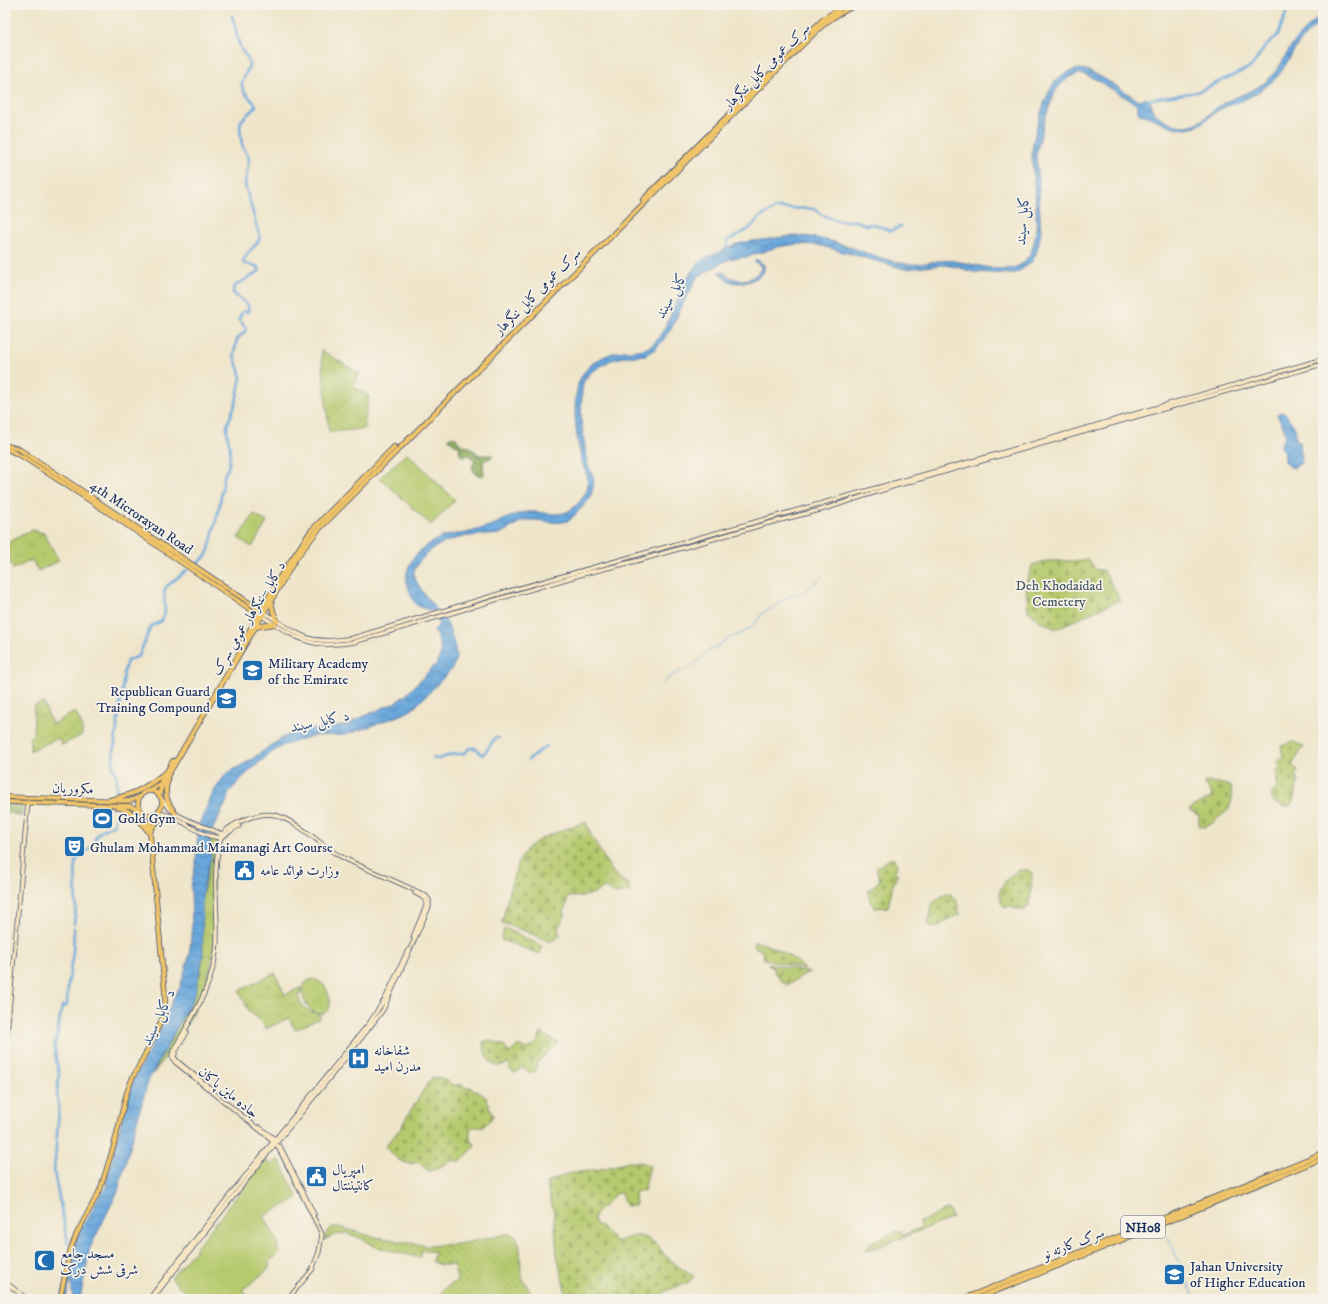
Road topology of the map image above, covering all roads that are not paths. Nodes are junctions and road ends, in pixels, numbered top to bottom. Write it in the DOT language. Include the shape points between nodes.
graph roads {
  1 [pos="849,5"];
  2 [pos="856,5"];
  3 [pos="1323,359"];
  4 [pos="1323,364"];
  5 [pos="5,445"];
  6 [pos="5,448"];
  7 [pos="61,480"];
  8 [pos="360,486"];
  9 [pos="271,600"];
  10 [pos="261,613"];
  11 [pos="423,619"];
  12 [pos="275,622"];
  13 [pos="255,627"];
  14 [pos="168,773"];
  15 [pos="151,790"];
  16 [pos="5,797"];
  17 [pos="139,797"];
  18 [pos="161,797"];
  19 [pos="5,802"];
  20 [pos="28,802"];
  21 [pos="110,803"];
  22 [pos="141,811"];
  23 [pos="155,814"];
  24 [pos="174,815"];
  25 [pos="150,833"];
  26 [pos="222,836"];
  27 [pos="5,1055"];
  28 [pos="275,1141"];
  29 [pos="1323,1153"];
  30 [pos="1323,1158"];
  31 [pos="1018,1280"];
  32 [pos="5,1282"];
  33 [pos="999,1287"];
  34 [pos="16,1291"];
  35 [pos="988,1296"];
  36 [pos="23,1299"];
  37 [pos="26,1299"];
  38 [pos="60,1299"];
  39 [pos="149,1299"];
  40 [pos="152,1299"];
  41 [pos="288,1299"];
  42 [pos="963,1299"];
  43 [pos="976,1299"];
  1 -- 10 [label="highway, سرک عمومی کابل ننگرهار" via="831,13 818,24 523,321 318,522 297,551"];
  2 -- 8 [label="highway, سرک عمومی کابل ننگرهار" via="827,20 817,29"];
  3 -- 11 [label="main road" via="440,612"];
  4 -- 11 [label="main road" via="895,486 824,509 583,574 443,616"];
  5 -- 7 [label="main road, 4th Microrayan Road" via="19,449"];
  6 -- 7 [label="main road, 4th Microrayan Road"];
  7 -- 10 [label="main road, 4th Microrayan Road"];
  8 -- 9 [label="highway, د کابل–ننګرهار عمومي سړک" via="309,539"];
  9 -- 10 [label="highway, د کابل–ننګرهار عمومي سړک"];
  9 -- 12 [label="highway"];
  10 -- 12 [label="main road"];
  10 -- 13 [label="highway, د کابل–ننګرهار عمومي سړک"];
  10 -- 14 [label="highway, د کابل–ننګرهار عمومي سړک"];
  11 -- 12 [label="main road" via="342,640 319,640 301,636"];
  12 -- 13 [label="highway"];
  13 -- 14 [label="highway, د کابل–ننګرهار عمومي سړک"];
  14 -- 15 [label="highway" via="160,784"];
  14 -- 18 [label="highway, د کابل–ننګرهار عمومي سړک" via="162,785"];
  14 -- 21 [label="highway" via="143,789"];
  14 -- 24 [label="highway" via="165,794"];
  15 -- 17 [label="main road"];
  15 -- 18 [label="main road"];
  16 -- 21 [label="main road, مکروریان"];
  17 -- 21 [label="main road, مکروریان"];
  17 -- 22 [label="main road"];
  18 -- 23 [label="main road" via="162,807"];
  18 -- 24 [label="main road"];
  19 -- 20 [label="main road"];
  20 -- 21 [label="main road"];
  20 -- 27 [label="main road"];
  21 -- 22 [label="main road" via="132,806"];
  21 -- 25 [label="main road" via="134,814"];
  22 -- 23 [label="main road" via="147,815"];
  22 -- 25 [label="main road"];
  23 -- 24 [label="main road"];
  23 -- 25 [label="main road" via="150,823"];
  24 -- 25 [label="main road" via="153,825"];
  24 -- 26 [label="main road"];
  24 -- 26 [label="main road" via="195,829 212,836"];
  25 -- 38 [label="main road" via="165,1009 160,1026 126,1095 100,1190 70,1251"];
  26 -- 28 [label="main road" via="218,868 219,942 213,976 174,1057"];
  26 -- 28 [label="main road, جاده ماین پاکان" via="216,868 217,942 211,976 203,996 173,1050 172,1059"];
  26 -- 28 [label="main road" via="255,819 264,816 275,817 298,829 341,859 420,895 426,901 417,930 380,1008"];
  28 -- 39 [label="main road" via="235,1187"];
  28 -- 40 [label="main road"];
  28 -- 41 [label="main road, جاده ماین پاکان" via="300,1184 322,1234 312,1270"];
  29 -- 31 [label="highway, سرک کارته نو / NH08" via="1042,1265"];
  30 -- 31 [label="highway, سرک کارته نو / NH08" via="1065,1266"];
  31 -- 33 [label="highway, سرک کارته نو / NH08"];
  32 -- 34 [label="main road"];
  33 -- 35 [label="highway, سرک کارته نو / NH08"];
  33 -- 42 [label="highway, سرک کارته نو / NH08"];
  34 -- 36 [label="main road"];
  34 -- 37 [label="main road"];
  35 -- 43 [label="highway, سرک کارته نو / NH08"];
}
